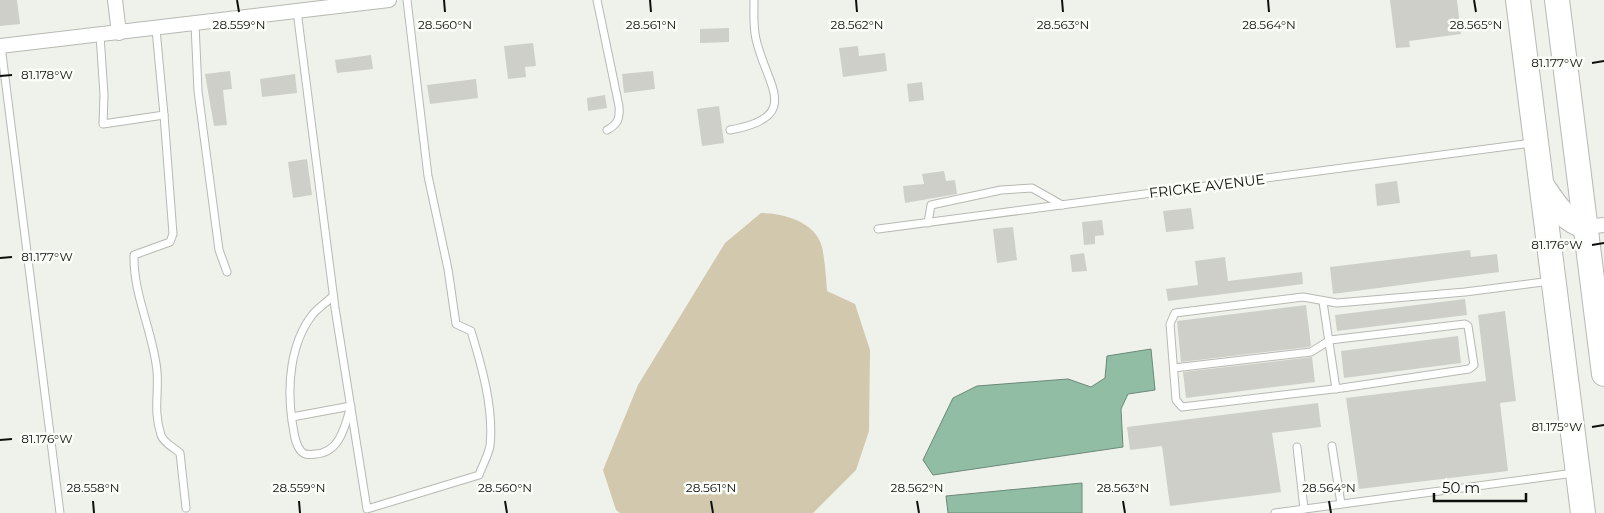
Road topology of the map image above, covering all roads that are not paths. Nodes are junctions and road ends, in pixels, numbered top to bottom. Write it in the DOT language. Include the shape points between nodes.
graph roads {
  1 [pos="115,0"];
  2 [pos="389,0"];
  3 [pos="407,0"];
  4 [pos="597,0"];
  5 [pos="754,0"];
  6 [pos="1518,0"];
  7 [pos="1557,0"];
  8 [pos="297,11"];
  9 [pos="196,24"];
  10 [pos="156,29"];
  11 [pos="119,33"];
  12 [pos="100,35"];
  13 [pos="0,46"];
  14 [pos="164,115"];
  15 [pos="607,130"];
  16 [pos="730,130"];
  17 [pos="1536,142"];
  18 [pos="1541,183"];
  19 [pos="1062,205"];
  20 [pos="928,223"];
  21 [pos="1595,226"];
  22 [pos="878,229"];
  23 [pos="227,272"];
  24 [pos="1553,281"];
  25 [pos="333,296"];
  26 [pos="1323,302"];
  27 [pos="1330,340"];
  28 [pos="1174,368"];
  29 [pos="1604,374"];
  30 [pos="1336,389"];
  31 [pos="351,406"];
  32 [pos="292,417"];
  33 [pos="1332,446"];
  34 [pos="1297,447"];
  35 [pos="1578,473"];
  36 [pos="1341,504"];
  37 [pos="186,508"];
  38 [pos="1304,509"];
  39 [pos="60,513"];
  40 [pos="1274,513"];
  41 [pos="1583,513"];
  1 -- 11 [label="street"];
  2 -- 8 [label="street"];
  3 -- 31 [label="lane" via="428,176 456,324 471,331 489,407 490,447 479,475 367,509"];
  4 -- 15 [label="lane" via="620,117"];
  5 -- 16 [label="lane" via="756,38 775,98 772,113 762,121"];
  6 -- 17 [label="highway"];
  7 -- 21 [label="highway"];
  8 -- 9 [label="street"];
  8 -- 25 [label="lane"];
  9 -- 10 [label="street"];
  9 -- 23 [label="lane" via="198,91 219,250"];
  10 -- 11 [label="street"];
  10 -- 14 [label="lane"];
  11 -- 12 [label="street"];
  12 -- 13 [label="street"];
  12 -- 14 [label="lane" via="103,124"];
  13 -- 39 [label="lane"];
  14 -- 37 [label="lane" via="173,234 170,242 134,255 134,273 157,370 156,416 161,438 180,453"];
  17 -- 18 [label="highway"];
  17 -- 19 [label="lane, FRICKE AVENUE"];
  18 -- 21 [label="highway" via="1558,209 1572,222"];
  18 -- 24 [label="highway"];
  19 -- 20 [label="lane, FRICKE AVENUE"];
  19 -- 20 [label="lane" via="1032,188 1001,190 931,205"];
  20 -- 22 [label="lane, FRICKE AVENUE"];
  21 -- 29 [label="highway"];
  24 -- 26 [label="lane" via="1465,292"];
  24 -- 35 [label="highway"];
  25 -- 31 [label="lane"];
  25 -- 32 [label="lane" via="314,313 295,352 289,392"];
  26 -- 27 [label="lane"];
  26 -- 28 [label="lane" via="1302,297 1175,313 1170,324"];
  27 -- 28 [label="lane" via="1312,352"];
  27 -- 30 [label="lane"];
  27 -- 30 [label="lane" via="1465,324 1468,326 1474,365 1469,370"];
  28 -- 30 [label="lane" via="1176,400 1182,406"];
  31 -- 32 [label="lane"];
  31 -- 32 [label="lane" via="341,438 321,454 308,455 301,451"];
  33 -- 36 [label="lane"];
  34 -- 38 [label="lane"];
  35 -- 36 [label="lane"];
  35 -- 41 [label="highway"];
  36 -- 38 [label="lane"];
  38 -- 40 [label="lane"];
}
